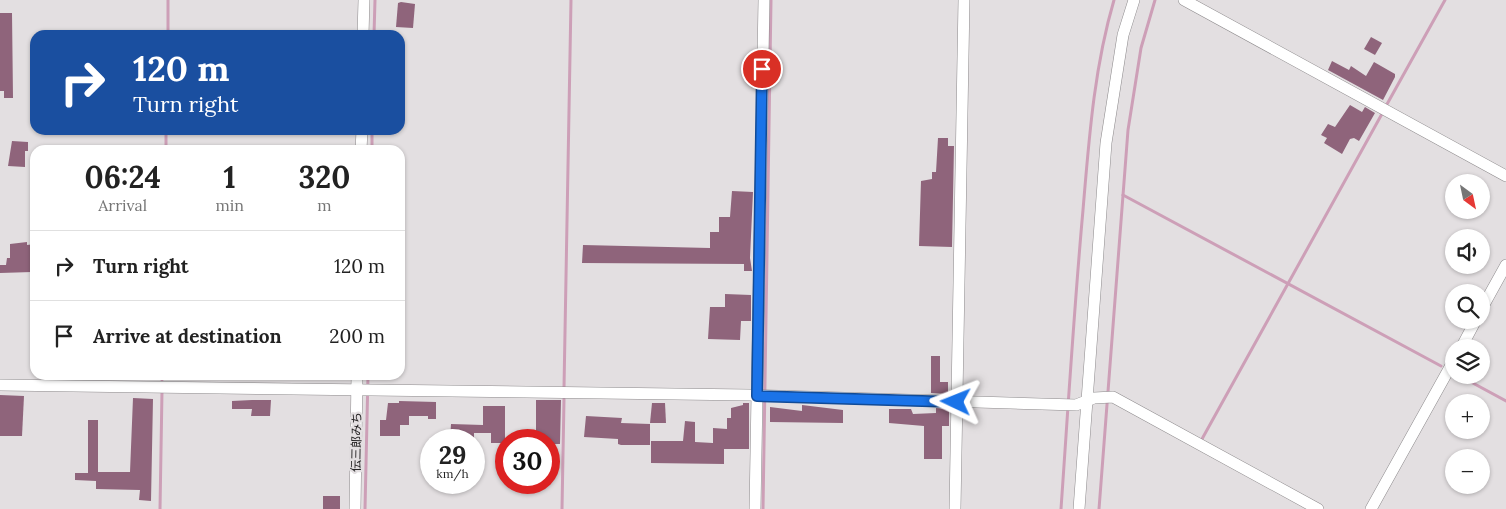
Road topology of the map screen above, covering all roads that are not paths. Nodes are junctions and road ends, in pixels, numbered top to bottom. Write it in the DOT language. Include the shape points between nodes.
graph roads {
  1 [pos="364,0"];
  2 [pos="764,0"];
  3 [pos="964,0"];
  4 [pos="1134,0"];
  5 [pos="1184,0"];
  6 [pos="363,30"];
  7 [pos="1506,176"];
  8 [pos="1506,265"];
  9 [pos="1490,294"];
  10 [pos="1445,376"];
  11 [pos="360,380"];
  12 [pos="0,385"];
  13 [pos="364,389"];
  14 [pos="762,396"];
  15 [pos="1086,401"];
  16 [pos="956,402"];
  17 [pos="355,509"];
  18 [pos="755,509"];
  19 [pos="955,509"];
  20 [pos="1079,509"];
  21 [pos="1318,509"];
  22 [pos="1370,509"];
  1 -- 6 [label="street"];
  2 -- 14 [label="street"];
  3 -- 16 [label="street"];
  4 -- 15 [label="street" via="1123,35 1106,143"];
  5 -- 7 [label="street"];
  8 -- 9 [label="street"];
  10 -- 22 [label="street"];
  11 -- 13 [label="street, 伝三郎みち"];
  12 -- 13 [label="street"];
  13 -- 14 [label="street"];
  13 -- 17 [label="street, 伝三郎みち"];
  14 -- 16 [label="street"];
  14 -- 18 [label="street"];
  15 -- 16 [label="street" via="1068,405"];
  15 -- 20 [label="street"];
  15 -- 21 [label="street" via="1106,397"];
  16 -- 19 [label="street"];
}
